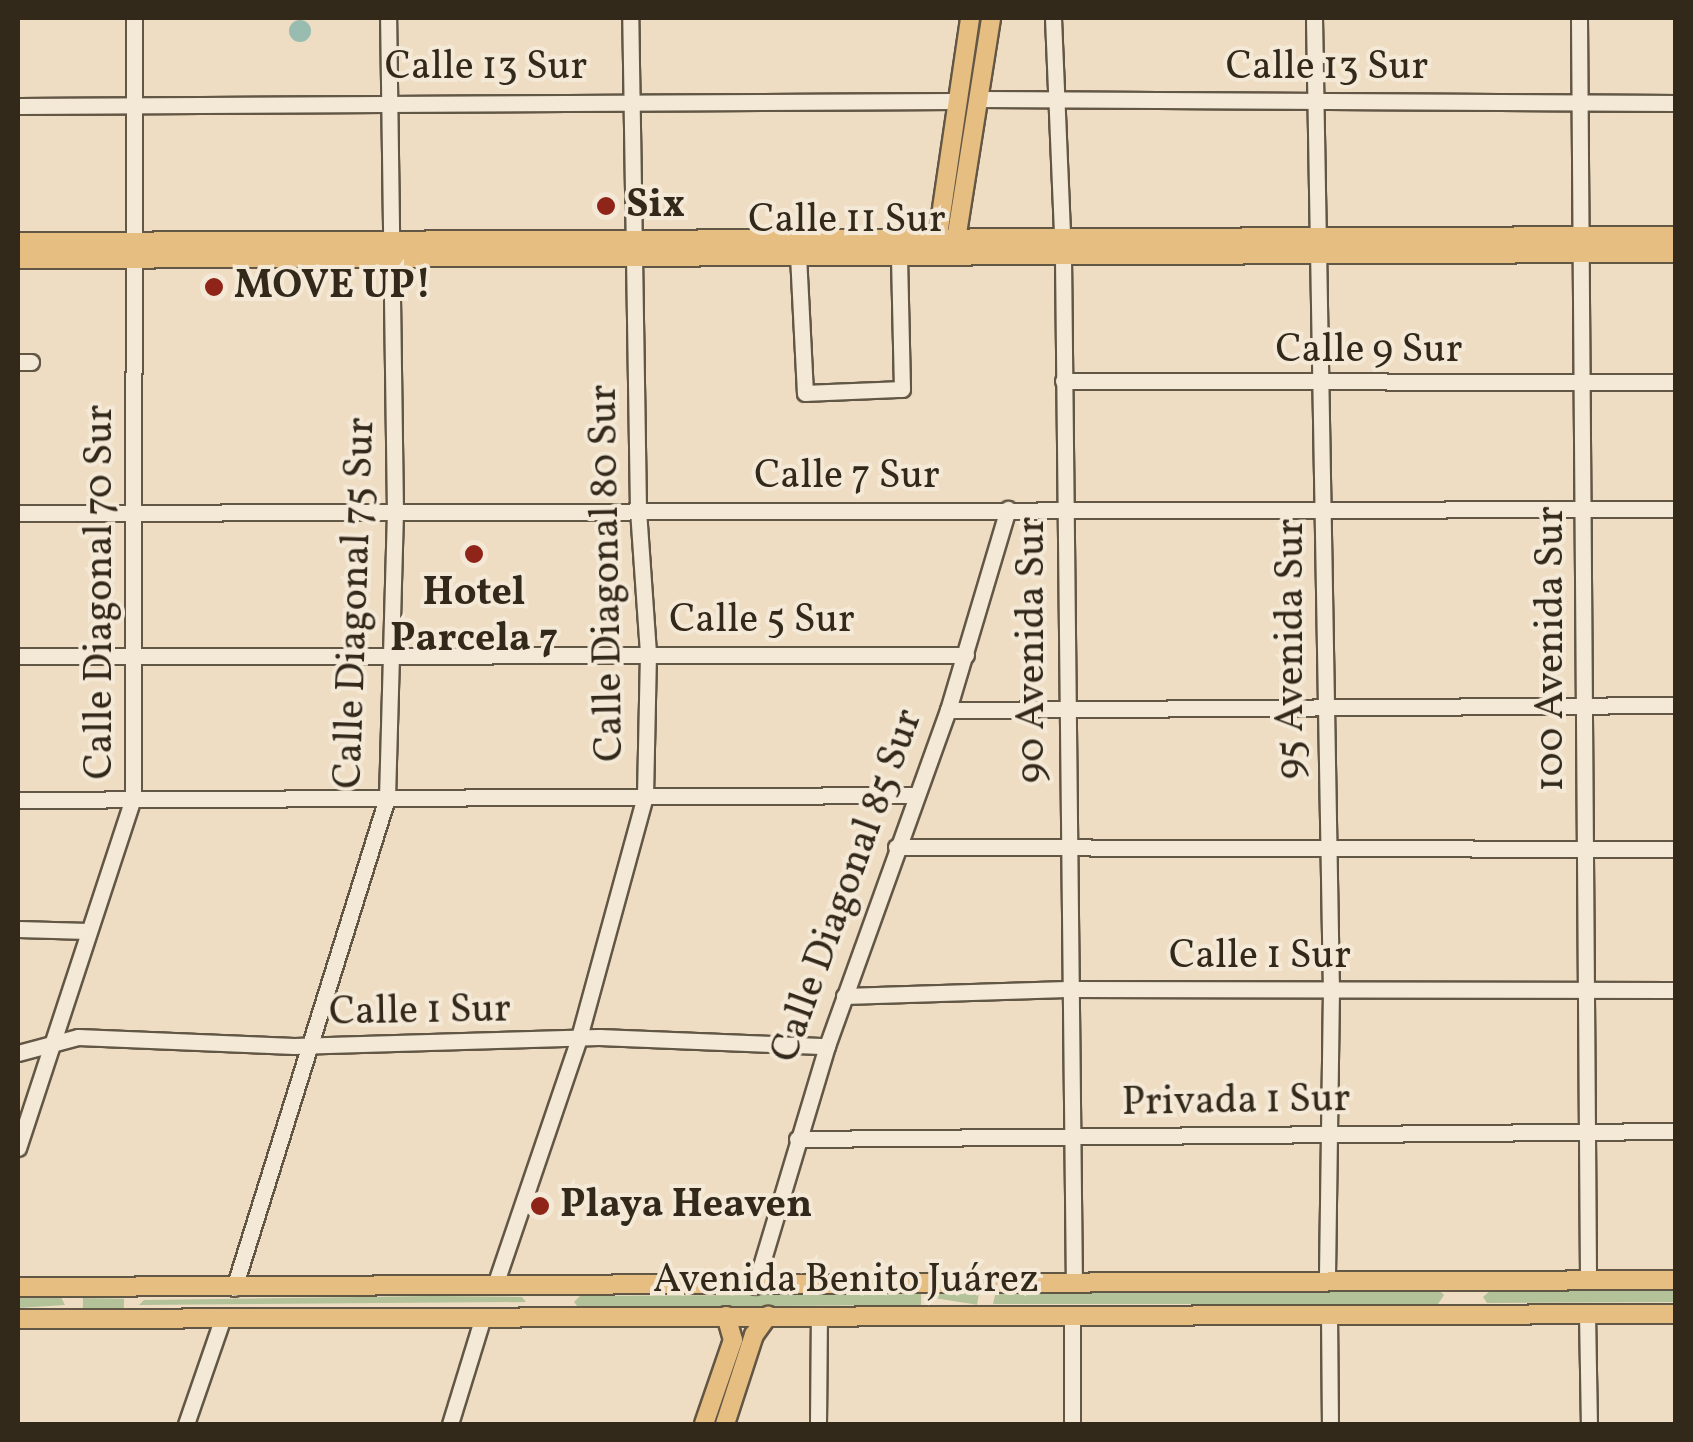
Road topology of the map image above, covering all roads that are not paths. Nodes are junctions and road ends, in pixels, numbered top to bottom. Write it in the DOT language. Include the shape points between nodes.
graph roads {
  1 [pos="134,18"];
  2 [pos="388,18"];
  3 [pos="630,18"];
  4 [pos="970,18"];
  5 [pos="991,18"];
  6 [pos="1053,18"];
  7 [pos="1314,18"];
  8 [pos="1579,18"];
  9 [pos="980,99"];
  10 [pos="1315,99"];
  11 [pos="633,100"];
  12 [pos="956,101"];
  13 [pos="1580,101"];
  14 [pos="391,102"];
  15 [pos="1056,103"];
  16 [pos="1676,104"];
  17 [pos="18,106"];
  18 [pos="134,106"];
  19 [pos="1676,236"];
  20 [pos="958,238"];
  21 [pos="18,242"];
  22 [pos="1583,245"];
  23 [pos="1320,246"];
  24 [pos="636,248"];
  25 [pos="1063,248"];
  26 [pos="393,249"];
  27 [pos="136,250"];
  28 [pos="942,250"];
  29 [pos="1676,254"];
  30 [pos="798,255"];
  31 [pos="899,255"];
  32 [pos="18,259"];
  33 [pos="1063,381"];
  34 [pos="1676,382"];
  35 [pos="1324,384"];
  36 [pos="1584,384"];
  37 [pos="1064,508"];
  38 [pos="638,509"];
  39 [pos="1325,509"];
  40 [pos="1676,509"];
  41 [pos="1008,510"];
  42 [pos="1583,510"];
  43 [pos="134,512"];
  44 [pos="395,512"];
  45 [pos="18,513"];
  46 [pos="392,652"];
  47 [pos="648,653"];
  48 [pos="966,655"];
  49 [pos="18,656"];
  50 [pos="136,656"];
  51 [pos="1586,704"];
  52 [pos="1676,705"];
  53 [pos="1326,707"];
  54 [pos="1067,709"];
  55 [pos="948,710"];
  56 [pos="644,796"];
  57 [pos="912,796"];
  58 [pos="386,798"];
  59 [pos="132,799"];
  60 [pos="18,800"];
  61 [pos="1325,846"];
  62 [pos="896,847"];
  63 [pos="1586,848"];
  64 [pos="1066,849"];
  65 [pos="1676,849"];
  66 [pos="18,930"];
  67 [pos="88,931"];
  68 [pos="1067,989"];
  69 [pos="1331,990"];
  70 [pos="1586,990"];
  71 [pos="1676,990"];
  72 [pos="844,996"];
  73 [pos="578,1040"];
  74 [pos="49,1046"];
  75 [pos="306,1046"];
  76 [pos="827,1046"];
  77 [pos="18,1053"];
  78 [pos="1592,1128"];
  79 [pos="1676,1131"];
  80 [pos="1329,1134"];
  81 [pos="1068,1137"];
  82 [pos="797,1139"];
  83 [pos="18,1148"];
  84 [pos="1676,1280"];
  85 [pos="1588,1281"];
  86 [pos="1074,1282"];
  87 [pos="1327,1282"];
  88 [pos="1445,1282"];
  89 [pos="1489,1282"];
  90 [pos="997,1284"];
  91 [pos="924,1285"];
  92 [pos="495,1286"];
  93 [pos="522,1286"];
  94 [pos="756,1286"];
  95 [pos="579,1287"];
  96 [pos="18,1288"];
  97 [pos="63,1288"];
  98 [pos="140,1288"];
  99 [pos="234,1288"];
  100 [pos="995,1312"];
  101 [pos="1483,1312"];
  102 [pos="1329,1313"];
  103 [pos="1442,1313"];
  104 [pos="1587,1313"];
  105 [pos="920,1314"];
  106 [pos="1072,1314"];
  107 [pos="1676,1314"];
  108 [pos="819,1315"];
  109 [pos="726,1316"];
  110 [pos="768,1316"];
  111 [pos="483,1317"];
  112 [pos="515,1317"];
  113 [pos="60,1318"];
  114 [pos="574,1318"];
  115 [pos="18,1319"];
  116 [pos="136,1319"];
  117 [pos="222,1320"];
  118 [pos="186,1424"];
  119 [pos="450,1424"];
  120 [pos="704,1424"];
  121 [pos="725,1424"];
  122 [pos="818,1424"];
  123 [pos="1072,1424"];
  124 [pos="1330,1424"];
  125 [pos="1590,1424"];
  1 -- 18 [label="street, Calle Diagonal 70 Sur"];
  2 -- 14 [label="street, Calle Diagonal 75 Sur"];
  3 -- 11 [label="street, Calle Diagonal 80 Sur"];
  4 -- 12 [label="main road"];
  5 -- 9 [label="main road"];
  6 -- 15 [label="street, 90 Avenida Sur"];
  7 -- 10 [label="street, 95 Avenida Sur"];
  8 -- 13 [label="street, 100 Avenida Sur"];
  9 -- 15 [label="street, Calle 13 Sur"];
  9 -- 20 [label="main road"];
  10 -- 13 [label="street, Calle 13 Sur"];
  10 -- 15 [label="street, Calle 13 Sur"];
  10 -- 23 [label="street, 95 Avenida Sur"];
  11 -- 12 [label="street, Calle 13 Sur"];
  11 -- 14 [label="street, Calle 13 Sur"];
  11 -- 24 [label="street, Calle Diagonal 80 Sur"];
  12 -- 28 [label="main road"];
  13 -- 16 [label="street, Calle 13 Sur"];
  13 -- 22 [label="street, 100 Avenida Sur"];
  14 -- 18 [label="street, Calle 13 Sur"];
  14 -- 26 [label="street, Calle Diagonal 75 Sur"];
  15 -- 25 [label="street, 90 Avenida Sur"];
  17 -- 18 [label="street, Calle 13 Sur"];
  18 -- 27 [label="street, Calle Diagonal 70 Sur"];
  19 -- 22 [label="main road, Calle 11 Sur"];
  20 -- 25 [label="main road, Calle 11 Sur"];
  20 -- 28 [label="main road, Calle 11 Sur"];
  21 -- 27 [label="main road, Calle 11 Sur"];
  22 -- 23 [label="main road, Calle 11 Sur"];
  22 -- 29 [label="main road, Calle 11 Sur"];
  22 -- 36 [label="street, 100 Avenida Sur"];
  23 -- 25 [label="main road, Calle 11 Sur"];
  23 -- 35 [label="street, 95 Avenida Sur"];
  24 -- 26 [label="main road, Calle 11 Sur"];
  24 -- 28 [label="main road, Calle 11 Sur"];
  24 -- 30 [label="main road, Calle 11 Sur"];
  24 -- 38 [label="street, Calle Diagonal 80 Sur"];
  25 -- 28 [label="main road, Calle 11 Sur"];
  25 -- 33 [label="street, 90 Avenida Sur"];
  26 -- 27 [label="main road, Calle 11 Sur"];
  26 -- 44 [label="street, Calle Diagonal 75 Sur"];
  27 -- 32 [label="main road, Calle 11 Sur"];
  27 -- 43 [label="street, Calle Diagonal 70 Sur"];
  28 -- 31 [label="main road, Calle 11 Sur"];
  30 -- 31 [label="main road, Calle 11 Sur"];
  30 -- 31 [label="street" via="805,393 902,389"];
  33 -- 35 [label="street, Calle 9 Sur"];
  33 -- 37 [label="street, 90 Avenida Sur"];
  34 -- 36 [label="street, Calle 9 Sur"];
  35 -- 36 [label="street, Calle 9 Sur"];
  35 -- 39 [label="street, 95 Avenida Sur"];
  36 -- 42 [label="street, 100 Avenida Sur"];
  37 -- 39 [label="street, Calle 7 Sur"];
  37 -- 41 [label="street, Calle 7 Sur"];
  37 -- 54 [label="street, 90 Avenida Sur"];
  38 -- 41 [label="street, Calle 7 Sur"];
  38 -- 44 [label="street, Calle 7 Sur"];
  38 -- 47 [label="street, Calle Diagonal 80 Sur"];
  39 -- 42 [label="street, Calle 7 Sur"];
  39 -- 53 [label="street, 95 Avenida Sur"];
  40 -- 42 [label="street, Calle 7 Sur"];
  41 -- 48 [label="street, Calle Diagonal 85 Sur"];
  42 -- 51 [label="street, 100 Avenida Sur"];
  43 -- 44 [label="street, Calle 7 Sur"];
  43 -- 45 [label="street, Calle 7 Sur"];
  43 -- 50 [label="street, Calle Diagonal 70 Sur"];
  44 -- 46 [label="street, Calle Diagonal 75 Sur"];
  46 -- 47 [label="street, Calle 5 Sur"];
  46 -- 50 [label="street, Calle 5 Sur"];
  46 -- 58 [label="street, Calle Diagonal 75 Sur"];
  47 -- 48 [label="street, Calle 5 Sur"];
  47 -- 56 [label="street, Calle Diagonal 80 Sur"];
  48 -- 55 [label="street, Calle Diagonal 85 Sur"];
  49 -- 50 [label="street, Calle 5 Sur"];
  50 -- 59 [label="street, Calle Diagonal 70 Sur"];
  51 -- 52 [label="street"];
  51 -- 53 [label="street"];
  51 -- 63 [label="street, 100 Avenida Sur"];
  53 -- 54 [label="street"];
  53 -- 61 [label="street, 95 Avenida Sur"];
  54 -- 55 [label="street"];
  54 -- 64 [label="street, 90 Avenida Sur"];
  55 -- 57 [label="street, Calle Diagonal 85 Sur"];
  56 -- 57 [label="street"];
  56 -- 58 [label="street"];
  56 -- 73 [label="street, Calle Diagonal 80 Sur"];
  57 -- 62 [label="street, Calle Diagonal 85 Sur"];
  58 -- 59 [label="street"];
  58 -- 75 [label="street, Calle Diagonal 75 Sur"];
  59 -- 60 [label="street"];
  59 -- 67 [label="street, Calle Diagonal 70 Sur"];
  61 -- 63 [label="street"];
  61 -- 64 [label="street"];
  61 -- 69 [label="street, 95 Avenida Sur"];
  62 -- 64 [label="street"];
  62 -- 72 [label="street, Calle Diagonal 85 Sur"];
  63 -- 65 [label="street"];
  63 -- 70 [label="street, 100 Avenida Sur"];
  64 -- 68 [label="street, 90 Avenida Sur"];
  66 -- 67 [label="street"];
  67 -- 74 [label="street, Calle Diagonal 70 Sur"];
  68 -- 69 [label="street, Calle 1 Sur"];
  68 -- 72 [label="street, Calle 1 Sur"];
  68 -- 81 [label="street, 90 Avenida Sur"];
  69 -- 70 [label="street, Calle 1 Sur"];
  69 -- 80 [label="street, 95 Avenida Sur"];
  70 -- 71 [label="street, Calle 1 Sur"];
  70 -- 78 [label="street, 100 Avenida Sur"];
  72 -- 76 [label="street, Calle Diagonal 85 Sur"];
  73 -- 75 [label="street, Calle 1 Sur"];
  73 -- 76 [label="street, Calle 1 Sur"];
  73 -- 92 [label="street, Calle Diagonal 80 Sur"];
  74 -- 75 [label="street, Calle 1 Sur" via="78,1037"];
  74 -- 77 [label="street, Calle 1 Sur"];
  74 -- 83 [label="street, Calle Diagonal 70 Sur"];
  75 -- 99 [label="street, Calle Diagonal 75 Sur"];
  76 -- 82 [label="street, Calle Diagonal 85 Sur"];
  78 -- 79 [label="street, Privada 1 Sur"];
  78 -- 80 [label="street, Privada 1 Sur"];
  78 -- 85 [label="street, 100 Avenida Sur"];
  80 -- 81 [label="street, Privada 1 Sur"];
  80 -- 87 [label="street, 95 Avenida Sur"];
  81 -- 82 [label="street, Privada 1 Sur"];
  81 -- 86 [label="street, 90 Avenida Sur"];
  82 -- 94 [label="street, Calle Diagonal 85 Sur"];
  84 -- 85 [label="main road, Avenida Benito Juárez"];
  85 -- 89 [label="main road, Avenida Benito Juárez"];
  86 -- 87 [label="main road, Avenida Benito Juárez"];
  86 -- 90 [label="main road, Avenida Benito Juárez"];
  87 -- 88 [label="main road, Avenida Benito Juárez"];
  88 -- 89 [label="main road, Avenida Benito Juárez"];
  88 -- 103 [label="main road" via="1454,1300"];
  89 -- 101 [label="main road" via="1476,1299"];
  90 -- 91 [label="main road, Avenida Benito Juárez"];
  90 -- 100 [label="main road" via="983,1296"];
  91 -- 94 [label="main road, Avenida Benito Juárez"];
  91 -- 105 [label="main road" via="932,1302"];
  92 -- 93 [label="main road, Avenida Benito Juárez"];
  92 -- 99 [label="main road, Avenida Benito Juárez"];
  93 -- 95 [label="main road, Avenida Benito Juárez"];
  93 -- 112 [label="main road" via="532,1304"];
  94 -- 95 [label="main road, Avenida Benito Juárez"];
  95 -- 114 [label="main road" via="568,1300"];
  96 -- 97 [label="main road, Avenida Benito Juárez"];
  97 -- 98 [label="main road, Avenida Benito Juárez"];
  97 -- 113 [label="main road" via="70,1305"];
  98 -- 99 [label="main road, Avenida Benito Juárez"];
  98 -- 116 [label="main road" via="127,1302"];
  100 -- 105 [label="main road, Avenida Benito Juárez"];
  100 -- 106 [label="main road, Avenida Benito Juárez"];
  101 -- 103 [label="main road, Avenida Benito Juárez"];
  101 -- 104 [label="main road, Avenida Benito Juárez"];
  102 -- 103 [label="main road, Avenida Benito Juárez"];
  102 -- 106 [label="main road, Avenida Benito Juárez"];
  102 -- 124 [label="street"];
  104 -- 107 [label="main road, Avenida Benito Juárez"];
  104 -- 125 [label="street"];
  105 -- 108 [label="main road, Avenida Benito Juárez"];
  106 -- 123 [label="street"];
  108 -- 110 [label="main road, Avenida Benito Juárez"];
  108 -- 122 [label="street"];
  109 -- 110 [label="main road, Avenida Benito Juárez"];
  109 -- 114 [label="main road, Avenida Benito Juárez"];
  109 -- 120 [label="main road" via="733,1340"];
  110 -- 121 [label="main road" via="754,1336"];
  111 -- 112 [label="main road, Avenida Benito Juárez"];
  111 -- 117 [label="main road, Avenida Benito Juárez"];
  111 -- 119 [label="street"];
  112 -- 114 [label="main road, Avenida Benito Juárez"];
  113 -- 115 [label="main road, Avenida Benito Juárez"];
  113 -- 116 [label="main road, Avenida Benito Juárez"];
  116 -- 117 [label="main road, Avenida Benito Juárez"];
  117 -- 118 [label="street"];
}
